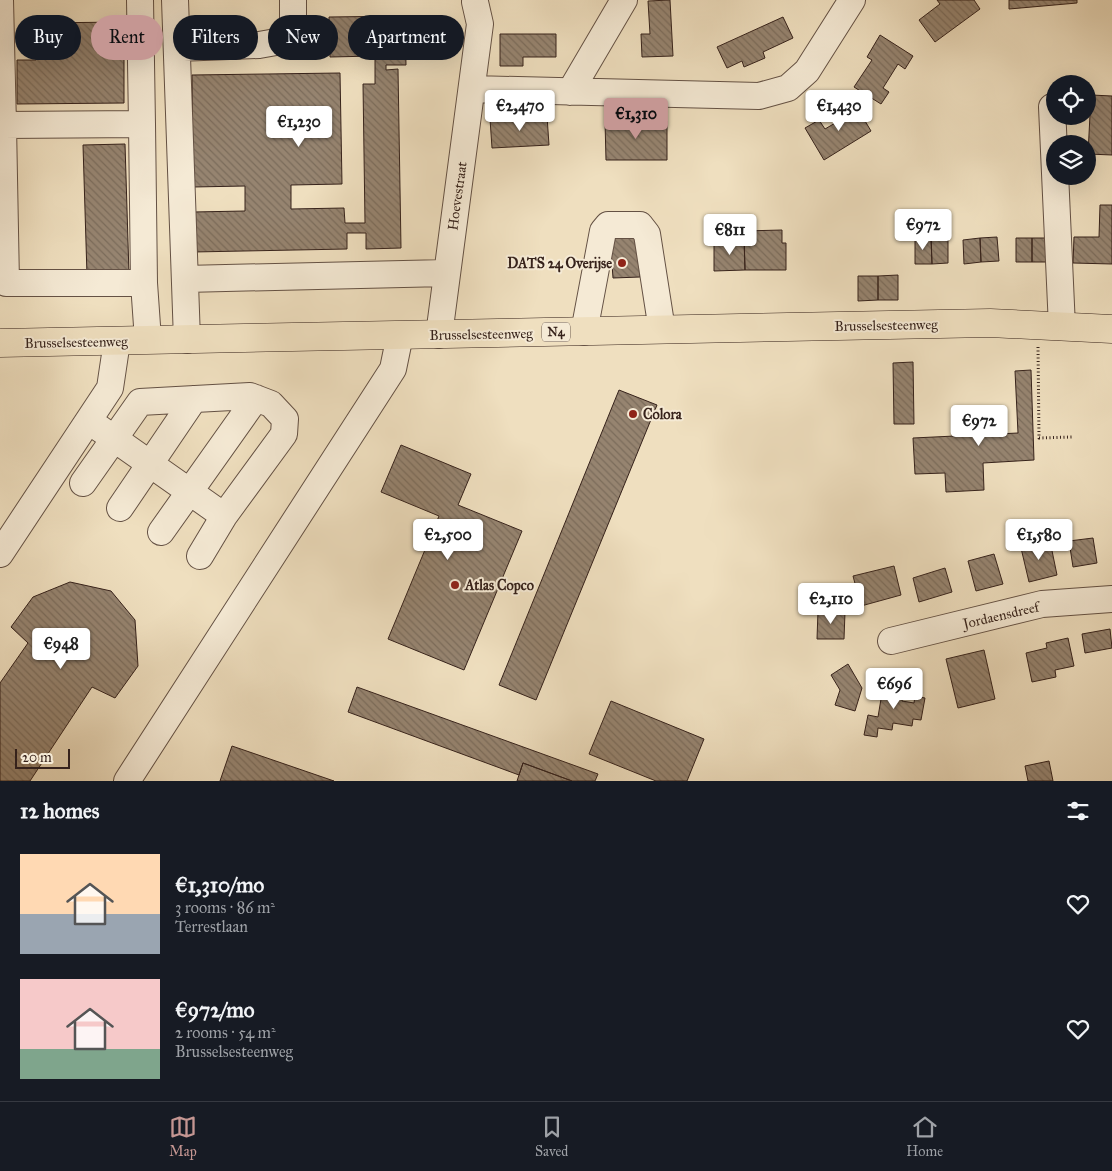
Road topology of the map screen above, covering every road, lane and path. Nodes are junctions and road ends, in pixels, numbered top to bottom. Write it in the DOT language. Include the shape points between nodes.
graph roads {
  1 [pos="0,0"];
  2 [pos="140,0"];
  3 [pos="175,0"];
  4 [pos="293,0"];
  5 [pos="624,0"];
  6 [pos="852,0"];
  7 [pos="475,1"];
  8 [pos="176,15"];
  9 [pos="258,45"];
  10 [pos="177,60"];
  11 [pos="472,89"];
  12 [pos="570,92"];
  13 [pos="142,124"];
  14 [pos="3,125"];
  15 [pos="1052,125"];
  16 [pos="446,273"];
  17 [pos="185,279"];
  18 [pos="3,283"];
  19 [pos="144,283"];
  20 [pos="1050,326"];
  21 [pos="1112,329"];
  22 [pos="662,330"];
  23 [pos="584,332"];
  24 [pos="439,334"];
  25 [pos="400,335"];
  26 [pos="148,340"];
  27 [pos="187,340"];
  28 [pos="117,341"];
  29 [pos="0,344"];
  30 [pos="256,398"];
  31 [pos="194,399"];
  32 [pos="88,420"];
  33 [pos="1072,437"];
  34 [pos="114,438"];
  35 [pos="150,464"];
  36 [pos="83,483"];
  37 [pos="190,492"];
  38 [pos="120,508"];
  39 [pos="224,516"];
  40 [pos="161,532"];
  41 [pos="0,554"];
  42 [pos="200,556"];
  43 [pos="1112,599"];
  44 [pos="891,642"];
  45 [pos="127,781"];
  1 -- 14 [label="street"];
  2 -- 13 [label="street"];
  3 -- 8 [label="street"];
  4 -- 9 [label="street" via="291,30 276,42"];
  5 -- 12 [label="street"];
  6 -- 12 [label="street" via="807,71 788,88 759,96"];
  7 -- 11 [label="street, Hoevestraat" via="480,24"];
  10 -- 17 [label="street"];
  11 -- 12 [label="street"];
  11 -- 16 [label="street, Hoevestraat"];
  13 -- 14 [label="street"];
  13 -- 19 [label="street"];
  14 -- 18 [label="street"];
  15 -- 20 [label="street"];
  16 -- 17 [label="street"];
  16 -- 24 [label="street, Hoevestraat"];
  17 -- 27 [label="street"];
  18 -- 19 [label="street"];
  19 -- 26 [label="street"];
  20 -- 21 [label="main road, Brusselsesteenweg / N4"];
  20 -- 22 [label="main road, Brusselsesteenweg / N4" via="990,323"];
  20 -- 33 [label="path" via="1039,438"];
  22 -- 23 [label="main road, Brusselsesteenweg / N4"];
  22 -- 23 [label="street" via="647,234 640,225 608,225 603,231"];
  23 -- 24 [label="main road, Brusselsesteenweg / N4"];
  24 -- 25 [label="main road, Brusselsesteenweg / N4"];
  25 -- 27 [label="main road, Brusselsesteenweg / N4"];
  25 -- 45 [label="street" via="393,369"];
  26 -- 27 [label="main road, Brusselsesteenweg / N4"];
  26 -- 28 [label="main road, Brusselsesteenweg / N4"];
  28 -- 29 [label="main road, Brusselsesteenweg / N4"];
  28 -- 32 [label="street" via="110,388"];
  30 -- 31 [label="street"];
  30 -- 37 [label="street"];
  30 -- 39 [label="street" via="271,404 285,420 284,434"];
  31 -- 34 [label="street" via="140,402"];
  31 -- 35 [label="street"];
  32 -- 34 [label="street"];
  32 -- 41 [label="street"];
  34 -- 35 [label="street"];
  34 -- 36 [label="street"];
  35 -- 37 [label="street"];
  35 -- 38 [label="street"];
  37 -- 39 [label="street"];
  37 -- 40 [label="street"];
  39 -- 42 [label="street"];
  43 -- 44 [label="street, Jordaensdreef" via="1042,604"];
}
